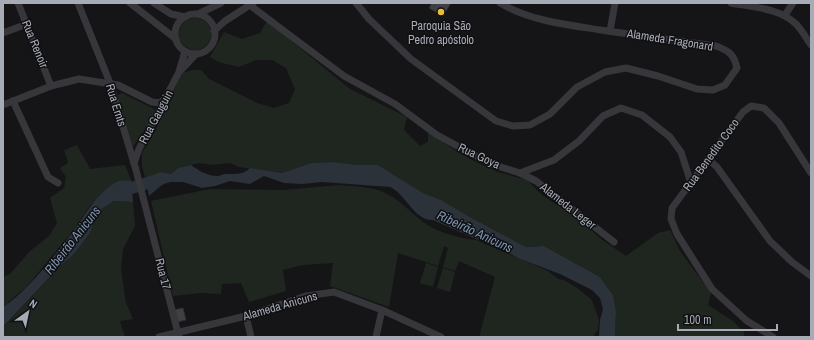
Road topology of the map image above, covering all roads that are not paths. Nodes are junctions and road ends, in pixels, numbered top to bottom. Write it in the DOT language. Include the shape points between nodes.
graph roads {
  1 [pos="18,3"];
  2 [pos="78,3"];
  3 [pos="130,3"];
  4 [pos="154,3"];
  5 [pos="221,3"];
  6 [pos="356,3"];
  7 [pos="500,3"];
  8 [pos="615,3"];
  9 [pos="731,3"];
  10 [pos="793,3"];
  11 [pos="252,4"];
  12 [pos="198,14"];
  13 [pos="785,15"];
  14 [pos="184,17"];
  15 [pos="27,24"];
  16 [pos="214,31"];
  17 [pos="610,31"];
  18 [pos="3,33"];
  19 [pos="176,39"];
  20 [pos="811,45"];
  21 [pos="184,51"];
  22 [pos="196,54"];
  23 [pos="179,72"];
  24 [pos="110,83"];
  25 [pos="51,86"];
  26 [pos="166,98"];
  27 [pos="13,101"];
  28 [pos="3,105"];
  29 [pos="708,159"];
  30 [pos="135,166"];
  31 [pos="520,173"];
  32 [pos="811,173"];
  33 [pos="58,183"];
  34 [pos="691,183"];
  35 [pos="147,210"];
  36 [pos="614,242"];
  37 [pos="811,276"];
  38 [pos="382,310"];
  39 [pos="246,316"];
  40 [pos="179,335"];
  41 [pos="159,337"];
  42 [pos="251,337"];
  43 [pos="376,337"];
  44 [pos="441,337"];
  45 [pos="773,337"];
  1 -- 15 [label="street, Rua Renoir"];
  2 -- 24 [label="street, Rua Ernts"];
  3 -- 19 [label="street"];
  4 -- 14 [label="street" via="171,14"];
  5 -- 12 [label="street"];
  6 -- 17 [label="street, Alameda Fragonard" via="411,59 496,121 513,126 530,125 550,114 577,87 605,72 626,68 697,89 713,90 725,85 737,68 735,59 728,51 716,46"];
  7 -- 17 [label="street, Alameda Fragonard" via="515,12 543,20"];
  8 -- 17 [label="street"];
  9 -- 13 [label="street"];
  10 -- 13 [label="street"];
  11 -- 16 [label="street"];
  11 -- 31 [label="street, Rua Goya" via="344,76 395,104 437,135 491,164"];
  12 -- 14 [label="street"];
  12 -- 16 [label="street" via="209,20"];
  13 -- 20 [label="street" via="797,25"];
  14 -- 19 [label="street" via="176,27"];
  15 -- 18 [label="street"];
  15 -- 25 [label="street, Rua Renoir"];
  16 -- 22 [label="street" via="215,37 208,49"];
  19 -- 21 [label="street"];
  21 -- 22 [label="street"];
  21 -- 23 [label="street, Rua Gauguin"];
  22 -- 23 [label="street, Rua Gauguin"];
  23 -- 26 [label="street, Rua Gauguin"];
  24 -- 25 [label="street" via="79,80"];
  24 -- 26 [label="street" via="152,102 160,103"];
  24 -- 30 [label="street, Rua Ernts"];
  25 -- 27 [label="street"];
  26 -- 30 [label="street, Rua Gauguin" via="139,149"];
  27 -- 28 [label="street"];
  27 -- 33 [label="street" via="48,177"];
  29 -- 32 [label="street, Rua Benedito Coco" via="743,112 751,106 764,108 779,123"];
  29 -- 34 [label="street, Rua Benedito Coco"];
  29 -- 37 [label="street" via="717,167 770,241"];
  30 -- 35 [label="street, Rua Ernts"];
  31 -- 34 [label="street" via="554,160 579,141 603,116 621,108 642,115 670,137 681,152"];
  31 -- 36 [label="street, Alameda Leger" via="536,181"];
  34 -- 45 [label="street, Rua Benedito Coco" via="672,208 671,218 677,234 712,289 747,321"];
  35 -- 40 [label="street, Rua 17"];
  38 -- 39 [label="street, Alameda Anicuns" via="334,292 306,296"];
  38 -- 43 [label="street"];
  38 -- 44 [label="street, Alameda Anicuns"];
  39 -- 40 [label="street, Alameda Anicuns"];
  39 -- 42 [label="street"];
  40 -- 41 [label="street, Alameda Anicuns"];
}
